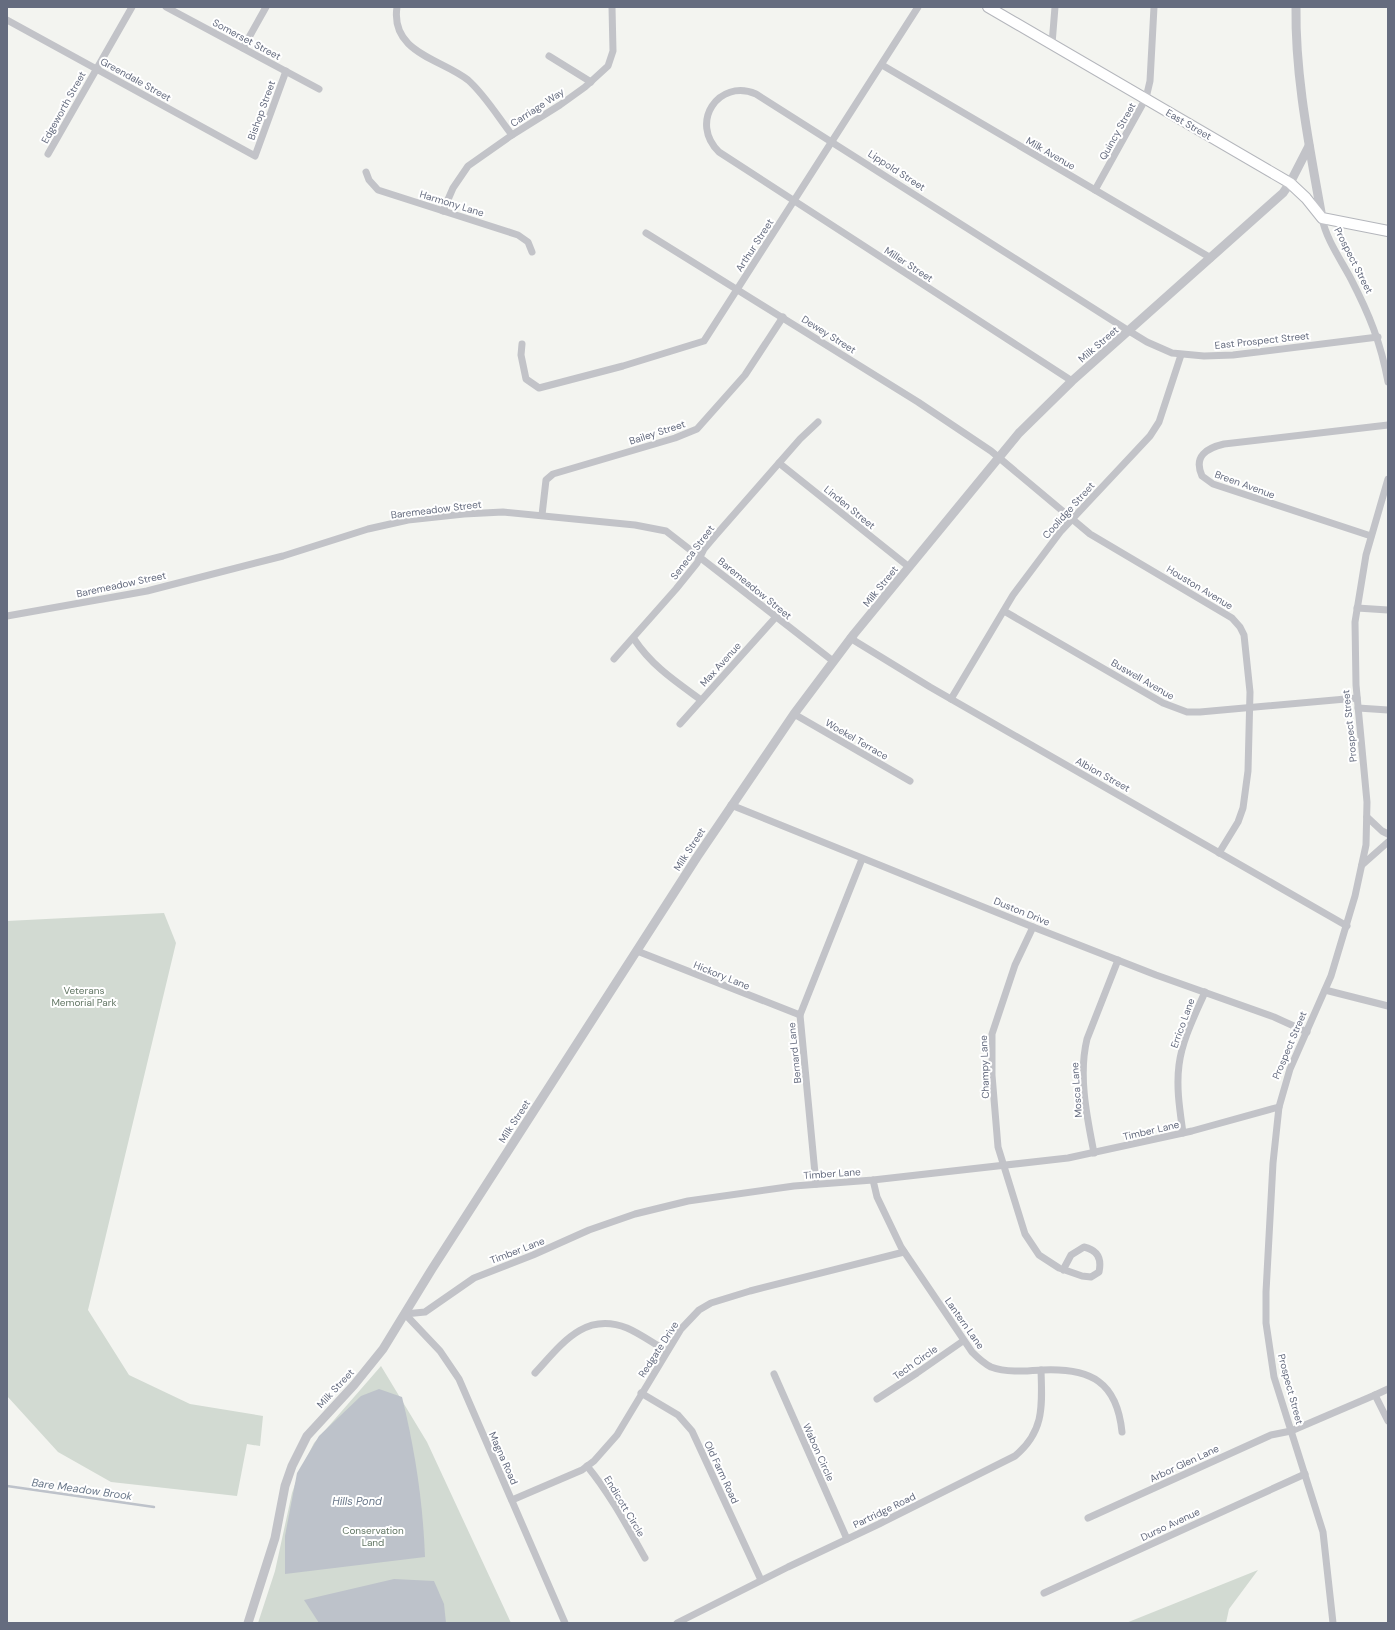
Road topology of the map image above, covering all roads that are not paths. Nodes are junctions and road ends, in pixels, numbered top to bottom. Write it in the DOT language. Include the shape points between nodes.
graph roads {
  1 [pos="132,7"];
  2 [pos="166,7"];
  3 [pos="266,7"];
  4 [pos="397,7"];
  5 [pos="612,7"];
  6 [pos="918,7"];
  7 [pos="988,7"];
  8 [pos="1055,7"];
  9 [pos="1154,7"];
  10 [pos="1296,7"];
  11 [pos="7,20"];
  12 [pos="1052,44"];
  13 [pos="242,48"];
  14 [pos="549,56"];
  15 [pos="882,65"];
  16 [pos="96,69"];
  17 [pos="286,71"];
  18 [pos="591,82"];
  19 [pos="319,89"];
  20 [pos="1146,99"];
  21 [pos="512,135"];
  22 [pos="832,141"];
  23 [pos="1309,146"];
  24 [pos="48,154"];
  25 [pos="255,156"];
  26 [pos="736,163"];
  27 [pos="366,172"];
  28 [pos="1290,184"];
  29 [pos="1095,190"];
  30 [pos="794,202"];
  31 [pos="443,210"];
  32 [pos="1322,218"];
  33 [pos="1388,232"];
  34 [pos="646,233"];
  35 [pos="532,252"];
  36 [pos="1210,258"];
  37 [pos="738,288"];
  38 [pos="784,317"];
  39 [pos="1129,331"];
  40 [pos="1378,337"];
  41 [pos="522,344"];
  42 [pos="1181,355"];
  43 [pos="1388,378"];
  44 [pos="1072,381"];
  45 [pos="818,422"];
  46 [pos="1388,425"];
  47 [pos="998,458"];
  48 [pos="779,463"];
  49 [pos="1388,479"];
  50 [pos="542,515"];
  51 [pos="1072,520"];
  52 [pos="1371,536"];
  53 [pos="700,557"];
  54 [pos="909,566"];
  55 [pos="1357,608"];
  56 [pos="1388,610"];
  57 [pos="1004,611"];
  58 [pos="7,616"];
  59 [pos="775,618"];
  60 [pos="850,638"];
  61 [pos="634,639"];
  62 [pos="614,659"];
  63 [pos="833,661"];
  64 [pos="1357,698"];
  65 [pos="951,699"];
  66 [pos="701,700"];
  67 [pos="1251,707"];
  68 [pos="1358,708"];
  69 [pos="1388,710"];
  70 [pos="794,714"];
  71 [pos="680,724"];
  72 [pos="910,781"];
  73 [pos="731,805"];
  74 [pos="1367,817"];
  75 [pos="1388,834"];
  76 [pos="1388,842"];
  77 [pos="1219,853"];
  78 [pos="862,859"];
  79 [pos="1362,865"];
  80 [pos="1346,926"];
  81 [pos="1032,927"];
  82 [pos="637,951"];
  83 [pos="1118,960"];
  84 [pos="1325,990"];
  85 [pos="1205,992"];
  86 [pos="1388,1006"];
  87 [pos="800,1015"];
  88 [pos="1307,1032"];
  89 [pos="1279,1107"];
  90 [pos="1183,1133"];
  91 [pos="1094,1153"];
  92 [pos="1005,1165"];
  93 [pos="873,1180"];
  94 [pos="816,1184"];
  95 [pos="904,1252"];
  96 [pos="1063,1270"];
  97 [pos="405,1314"];
  98 [pos="963,1340"];
  99 [pos="667,1351"];
  100 [pos="1041,1370"];
  101 [pos="535,1373"];
  102 [pos="774,1374"];
  103 [pos="1388,1389"];
  104 [pos="641,1393"];
  105 [pos="1375,1395"];
  106 [pos="877,1399"];
  107 [pos="1388,1421"];
  108 [pos="1291,1431"];
  109 [pos="1122,1432"];
  110 [pos="587,1466"];
  111 [pos="1305,1474"];
  112 [pos="512,1500"];
  113 [pos="1088,1518"];
  114 [pos="847,1539"];
  115 [pos="645,1558"];
  116 [pos="761,1580"];
  117 [pos="1044,1593"];
  118 [pos="248,1623"];
  119 [pos="565,1623"];
  120 [pos="677,1623"];
  121 [pos="1333,1623"];
  1 -- 16 [label="street, Edgeworth Street"];
  2 -- 13 [label="street, Somerset Street"];
  3 -- 13 [label="street"];
  4 -- 21 [label="street" via="396,20 399,30 412,48 468,81"];
  5 -- 18 [label="street, Carriage Way" via="611,59 608,66"];
  6 -- 15 [label="street, Arthur Street"];
  7 -- 12 [label="main road, East Street"];
  8 -- 12 [label="street"];
  9 -- 20 [label="street, Quincy Street" via="1150,81"];
  10 -- 23 [label="street, Prospect Street" via="1296,31"];
  11 -- 16 [label="street, Greendale Street"];
  12 -- 20 [label="main road, East Street"];
  13 -- 17 [label="street, Somerset Street"];
  14 -- 18 [label="street"];
  15 -- 22 [label="street, Arthur Street"];
  15 -- 29 [label="street, Milk Avenue"];
  16 -- 24 [label="street, Edgeworth Street"];
  16 -- 25 [label="street, Greendale Street"];
  17 -- 19 [label="street, Somerset Street"];
  17 -- 25 [label="street, Bishop Street"];
  18 -- 21 [label="street, Carriage Way"];
  20 -- 28 [label="main road, East Street"];
  20 -- 29 [label="street, Quincy Street"];
  21 -- 31 [label="street, Carriage Way" via="468,166 453,188"];
  22 -- 26 [label="street, Lippold Street" via="756,94 746,90 735,91 724,94 712,105 706,127 708,138 714,148"];
  22 -- 30 [label="street, Arthur Street"];
  22 -- 39 [label="street, Lippold Street"];
  23 -- 28 [label="street"];
  23 -- 32 [label="street, Prospect Street"];
  26 -- 30 [label="street, Miller Street"];
  27 -- 31 [label="street, Harmony Lane" via="378,190"];
  28 -- 32 [label="main road, East Street" via="1306,198"];
  28 -- 36 [label="street, Milk Street"];
  29 -- 36 [label="street, Milk Avenue"];
  30 -- 37 [label="street, Arthur Street"];
  30 -- 44 [label="street, Miller Street"];
  31 -- 35 [label="street, Harmony Lane" via="518,235 528,242"];
  32 -- 33 [label="main road"];
  32 -- 40 [label="street, Prospect Street"];
  34 -- 37 [label="street, Dewey Street"];
  36 -- 39 [label="street, Milk Street"];
  37 -- 38 [label="street, Dewey Street"];
  37 -- 41 [label="street, Arthur Street" via="704,341 548,387 539,388 526,379 521,355"];
  38 -- 47 [label="street, Dewey Street" via="918,402"];
  38 -- 50 [label="street, Bailey Street" via="745,375 697,429 686,435 552,474 546,480"];
  39 -- 42 [label="street, East Prospect Street" via="1161,349"];
  39 -- 44 [label="street, Milk Street"];
  40 -- 42 [label="street, East Prospect Street" via="1233,355"];
  40 -- 43 [label="street, Prospect Street"];
  42 -- 51 [label="street, Coolidge Street" via="1159,422 1150,436"];
  44 -- 47 [label="street, Milk Street" via="1034,417"];
  45 -- 48 [label="street, Seneca Street"];
  46 -- 52 [label="street, Breen Avenue" via="1224,444 1206,449 1199,463 1202,476 1213,484"];
  47 -- 51 [label="street, Houston Avenue"];
  47 -- 54 [label="street, Milk Street"];
  48 -- 53 [label="street, Seneca Street" via="707,545"];
  48 -- 54 [label="street, Linden Street"];
  49 -- 52 [label="street, Prospect Street"];
  50 -- 53 [label="street, Baremeadow Street" via="657,528 675,537"];
  50 -- 58 [label="street, Baremeadow Street" via="480,512 408,520 147,591"];
  51 -- 57 [label="street, Coolidge Street" via="1030,572"];
  51 -- 67 [label="street, Houston Avenue" via="1113,548 1232,618 1244,635"];
  52 -- 55 [label="street, Prospect Street"];
  53 -- 59 [label="street, Baremeadow Street"];
  53 -- 61 [label="street, Seneca Street"];
  54 -- 60 [label="street, Milk Street"];
  55 -- 56 [label="street"];
  55 -- 64 [label="street, Prospect Street" via="1354,652"];
  57 -- 65 [label="street, Coolidge Street"];
  57 -- 67 [label="street, Buswell Avenue" via="1174,708 1200,712"];
  59 -- 63 [label="street, Baremeadow Street"];
  59 -- 66 [label="street, Max Avenue"];
  60 -- 63 [label="street, Milk Street"];
  60 -- 65 [label="street, Albion Street"];
  61 -- 62 [label="street, Seneca Street"];
  61 -- 66 [label="street" via="653,664"];
  63 -- 70 [label="street, Milk Street"];
  64 -- 67 [label="street, Buswell Avenue"];
  64 -- 68 [label="street, Prospect Street"];
  65 -- 77 [label="street, Albion Street"];
  66 -- 71 [label="street, Max Avenue"];
  67 -- 77 [label="street, Houston Avenue" via="1248,771 1243,808 1238,822"];
  68 -- 69 [label="street"];
  68 -- 74 [label="street, Prospect Street"];
  70 -- 72 [label="street, Woekel Terrace"];
  70 -- 73 [label="street, Milk Street"];
  73 -- 78 [label="street, Duston Drive"];
  73 -- 82 [label="street, Milk Street"];
  74 -- 75 [label="street"];
  74 -- 79 [label="street, Prospect Street"];
  76 -- 79 [label="street"];
  77 -- 80 [label="street, Albion Street"];
  78 -- 81 [label="street, Duston Drive"];
  78 -- 87 [label="street, Bernard Lane"];
  79 -- 80 [label="street, Prospect Street"];
  80 -- 84 [label="street, Prospect Street"];
  81 -- 83 [label="street, Duston Drive"];
  81 -- 92 [label="street, Champy Lane" via="1015,965 992,1034 992,1075 998,1147"];
  82 -- 87 [label="street, Hickory Lane"];
  82 -- 97 [label="street, Milk Street"];
  83 -- 85 [label="street, Duston Drive"];
  83 -- 91 [label="street, Mosca Lane" via="1084,1052 1084,1079"];
  84 -- 86 [label="street"];
  84 -- 88 [label="street, Prospect Street"];
  85 -- 88 [label="street, Duston Drive"];
  85 -- 90 [label="street, Errico Lane" via="1183,1046 1179,1064 1178,1084"];
  87 -- 94 [label="street, Bernard Lane"];
  88 -- 89 [label="street, Prospect Street" via="1290,1069"];
  89 -- 90 [label="street, Timber Lane"];
  89 -- 108 [label="street, Prospect Street" via="1272,1176 1266,1323 1274,1377"];
  90 -- 91 [label="street, Timber Lane"];
  91 -- 92 [label="street, Timber Lane"];
  92 -- 93 [label="street, Timber Lane"];
  92 -- 96 [label="street, Champy Lane" via="1025,1234 1039,1255"];
  93 -- 94 [label="street, Timber Lane"];
  93 -- 95 [label="street, Lantern Lane" via="877,1197"];
  94 -- 97 [label="street, Timber Lane" via="688,1201 635,1214 589,1230 474,1278 425,1312"];
  95 -- 98 [label="street, Lantern Lane"];
  95 -- 99 [label="street, Redgate Drive" via="711,1303 691,1317"];
  96 -- 96 [label="street" via="1091,1277 1098,1272 1101,1263 1098,1254 1084,1247 1071,1255"];
  97 -- 112 [label="street, Magna Road" via="451,1365"];
  97 -- 118 [label="street, Milk Street" via="383,1349 307,1436 299,1451 288,1479 275,1538"];
  98 -- 100 [label="street, Lantern Lane" via="982,1362 993,1367"];
  98 -- 106 [label="street, Tech Circle" via="917,1374"];
  99 -- 101 [label="street" via="628,1328 599,1323 576,1332 562,1343"];
  99 -- 104 [label="street, Redgate Drive"];
  100 -- 109 [label="street, Lantern Lane" via="1075,1371 1092,1376 1102,1383 1118,1406"];
  100 -- 114 [label="street, Partridge Road" via="1040,1419 1036,1431 1022,1450 1006,1461"];
  102 -- 114 [label="street, Wabon Circle"];
  103 -- 105 [label="street, Arbor Glen Lane"];
  104 -- 110 [label="street, Redgate Drive" via="617,1435"];
  104 -- 116 [label="street, Old Farm Road" via="678,1415 692,1431"];
  105 -- 107 [label="street"];
  105 -- 108 [label="street, Arbor Glen Lane"];
  108 -- 111 [label="street, Prospect Street"];
  108 -- 113 [label="street, Arbor Glen Lane" via="1271,1434"];
  110 -- 112 [label="street, Redgate Drive"];
  110 -- 115 [label="street, Endicott Circle" via="603,1487"];
  111 -- 117 [label="street, Durso Avenue"];
  111 -- 121 [label="street, Prospect Street" via="1323,1532"];
  112 -- 119 [label="street, Magna Road"];
  114 -- 116 [label="street, Partridge Road"];
  116 -- 120 [label="street, Partridge Road"];
}
